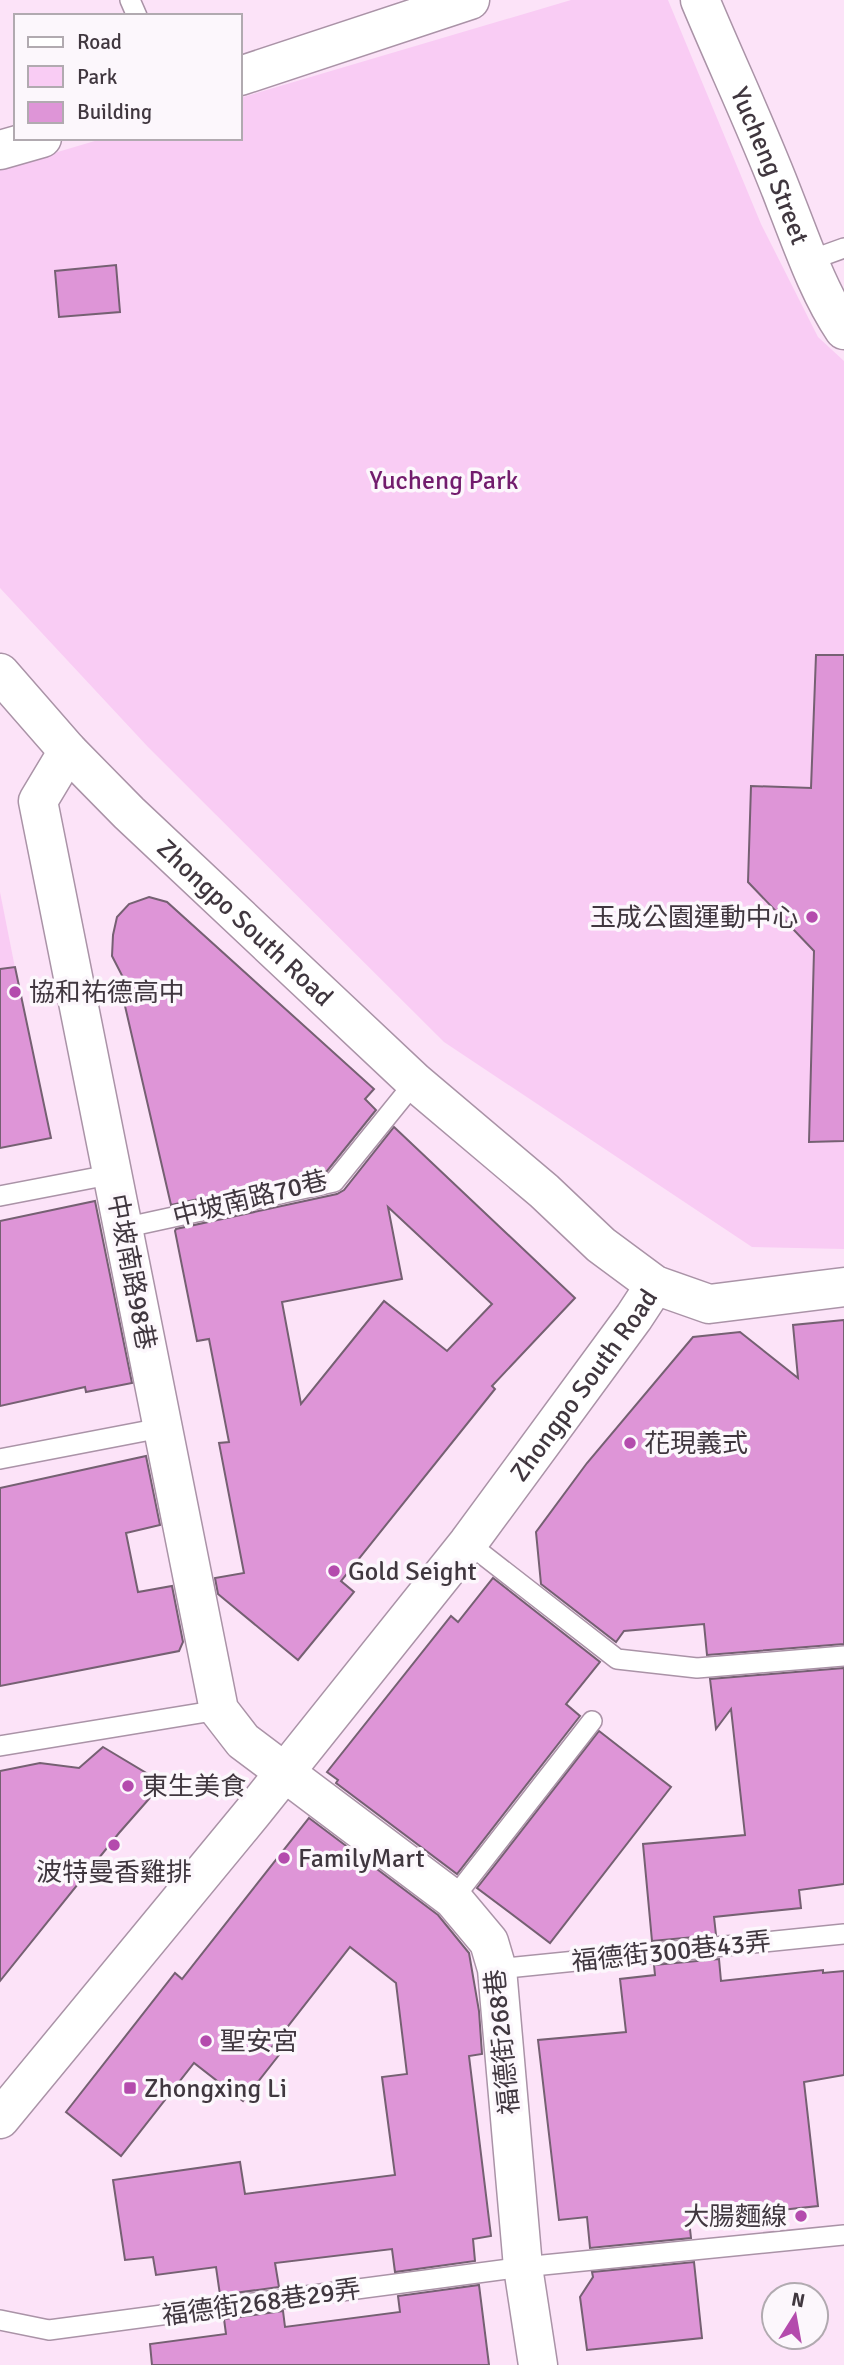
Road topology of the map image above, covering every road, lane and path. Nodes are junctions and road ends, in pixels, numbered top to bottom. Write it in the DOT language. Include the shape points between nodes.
graph roads {
  1 [pos="470,0"];
  2 [pos="700,0"];
  3 [pos="242,75"];
  4 [pos="35,140"];
  5 [pos="0,150"];
  6 [pos="844,248"];
  7 [pos="808,261"];
  8 [pos="844,330"];
  9 [pos="0,673"];
  10 [pos="68,751"];
  11 [pos="415,1082"];
  12 [pos="114,1174"];
  13 [pos="0,1195"];
  14 [pos="123,1228"];
  15 [pos="655,1285"];
  16 [pos="844,1287"];
  17 [pos="162,1428"];
  18 [pos="0,1459"];
  19 [pos="468,1544"];
  20 [pos="844,1656"];
  21 [pos="219,1710"];
  22 [pos="592,1721"];
  23 [pos="0,1745"];
  24 [pos="284,1773"];
  25 [pos="453,1899"];
  26 [pos="844,1934"];
  27 [pos="497,1969"];
  28 [pos="0,2119"];
  29 [pos="844,2235"];
  30 [pos="523,2267"];
  31 [pos="0,2320"];
  32 [pos="538,2365"];
  1 -- 3 [label="street"];
  2 -- 7 [label="street, Yucheng Street"];
  4 -- 5 [label="street"];
  6 -- 7 [label="lane"];
  7 -- 8 [label="street, Yucheng Street"];
  9 -- 10 [label="street, Zhongpo South Road"];
  10 -- 11 [label="street, Zhongpo South Road"];
  10 -- 12 [label="street, 中坡南路98巷" via="38,801"];
  11 -- 14 [label="lane, 中坡南路70巷" via="334,1182"];
  11 -- 15 [label="street, Zhongpo South Road" via="601,1245"];
  12 -- 13 [label="lane"];
  12 -- 14 [label="street, 中坡南路98巷"];
  14 -- 17 [label="street, 中坡南路98巷"];
  15 -- 16 [label="street" via="709,1304"];
  15 -- 19 [label="street, Zhongpo South Road"];
  17 -- 18 [label="lane"];
  17 -- 21 [label="street, 中坡南路98巷"];
  19 -- 20 [label="lane" via="617,1659 696,1668"];
  19 -- 24 [label="street, Zhongpo South Road"];
  21 -- 23 [label="lane"];
  21 -- 24 [label="street, 中坡南路98巷" via="243,1741"];
  22 -- 25 [label="lane"];
  24 -- 25 [label="street, 福德街268巷"];
  24 -- 28 [label="street, Zhongpo South Road"];
  25 -- 27 [label="street, 福德街268巷" via="489,1942"];
  26 -- 27 [label="lane, 福德街300巷43弄"];
  27 -- 30 [label="street, 福德街268巷"];
  29 -- 30 [label="lane, 福德街268巷29弄"];
  30 -- 31 [label="lane, 福德街268巷29弄" via="49,2330"];
  30 -- 32 [label="street, 福德街268巷"];
}
